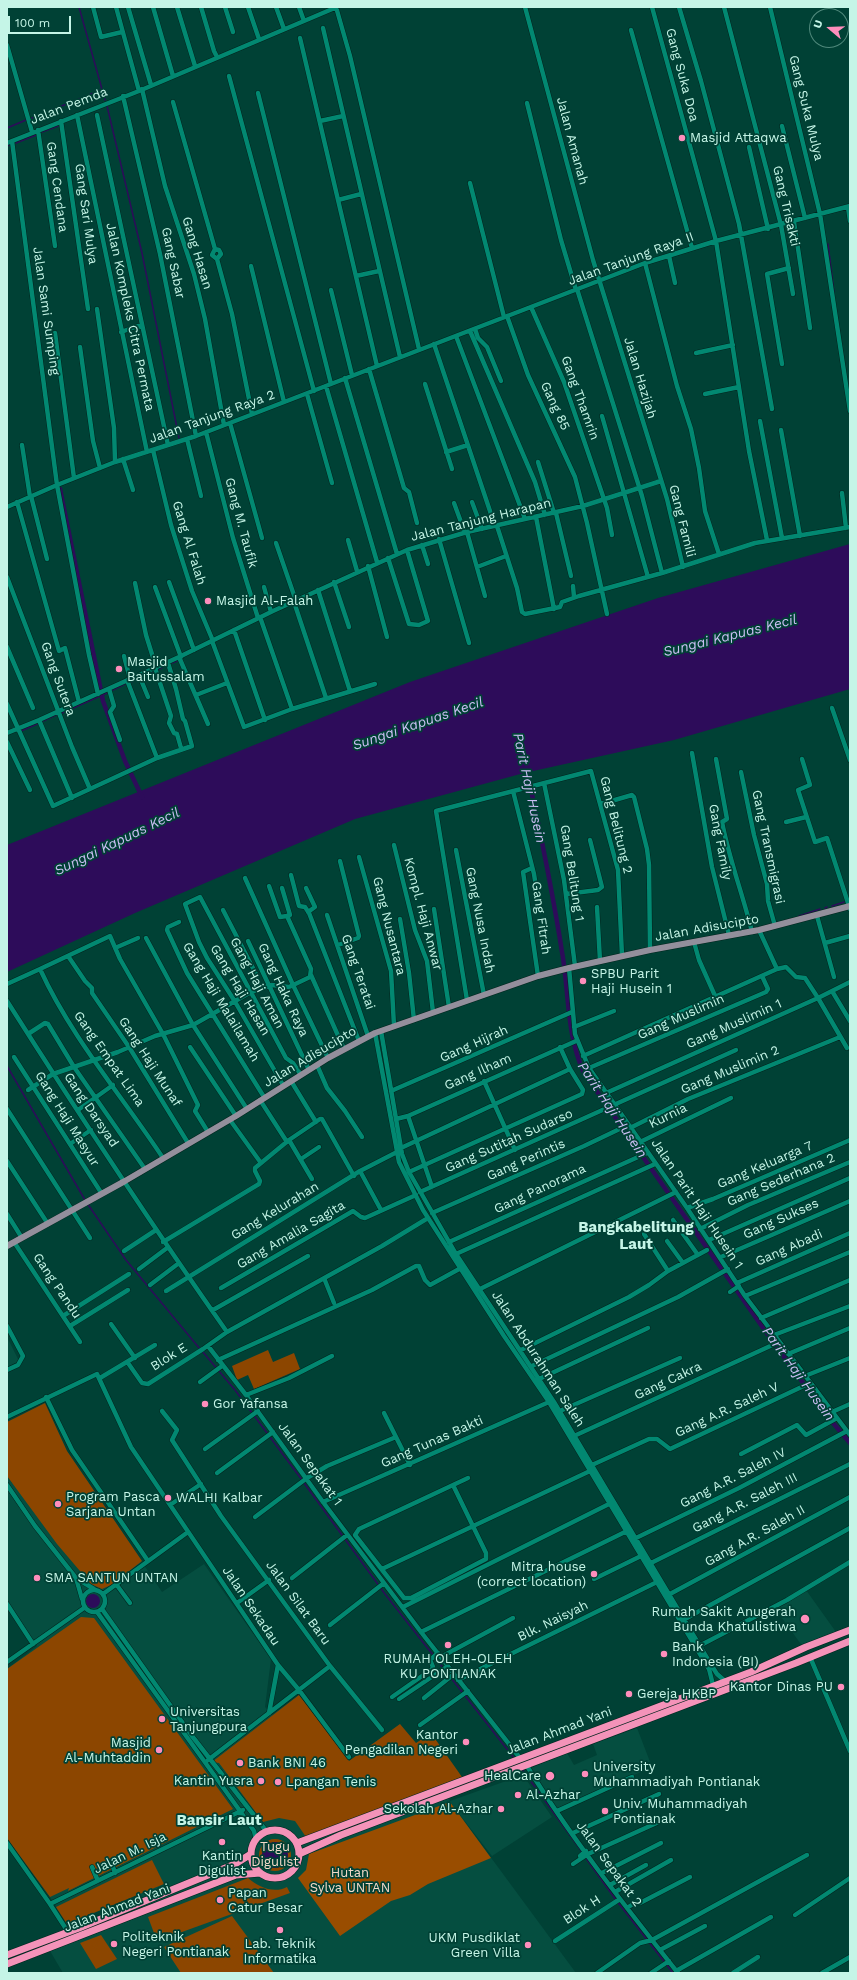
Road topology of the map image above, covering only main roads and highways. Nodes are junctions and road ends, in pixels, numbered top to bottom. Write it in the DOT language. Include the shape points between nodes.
graph roads {
  1 [pos="850,907"];
  2 [pos="7,1246"];
  3 [pos="850,1630"];
  4 [pos="839,1634"];
  5 [pos="847,1642"];
  6 [pos="555,1746"];
  7 [pos="558,1754"];
  8 [pos="297,1843"];
  9 [pos="251,1854"];
  10 [pos="299,1854"];
  11 [pos="260,1873"];
  12 [pos="7,1954"];
  13 [pos="7,1964"];
  1 -- 2 [label="main road, Jalan Adisucipto" via="752,932 571,967 538,976 368,1036 125,1181"];
  3 -- 4 [label="highway, Jalan Ahmad Yani"];
  4 -- 5 [label="highway"];
  4 -- 6 [label="highway, Jalan Ahmad Yani" via="713,1686"];
  5 -- 7 [label="highway, Jalan Ahmad Yani"];
  6 -- 7 [label="highway"];
  6 -- 8 [label="highway, Jalan Ahmad Yani"];
  7 -- 10 [label="highway, Jalan Ahmad Yani" via="341,1835"];
  8 -- 9 [label="highway" via="287,1833 274,1830 256,1840"];
  8 -- 10 [label="highway"];
  9 -- 11 [label="highway"];
  9 -- 12 [label="highway, Jalan Ahmad Yani" via="235,1864"];
  10 -- 11 [label="highway" via="297,1864 288,1876 272,1878"];
  11 -- 13 [label="highway, Jalan Ahmad Yani" via="236,1875"];
}
